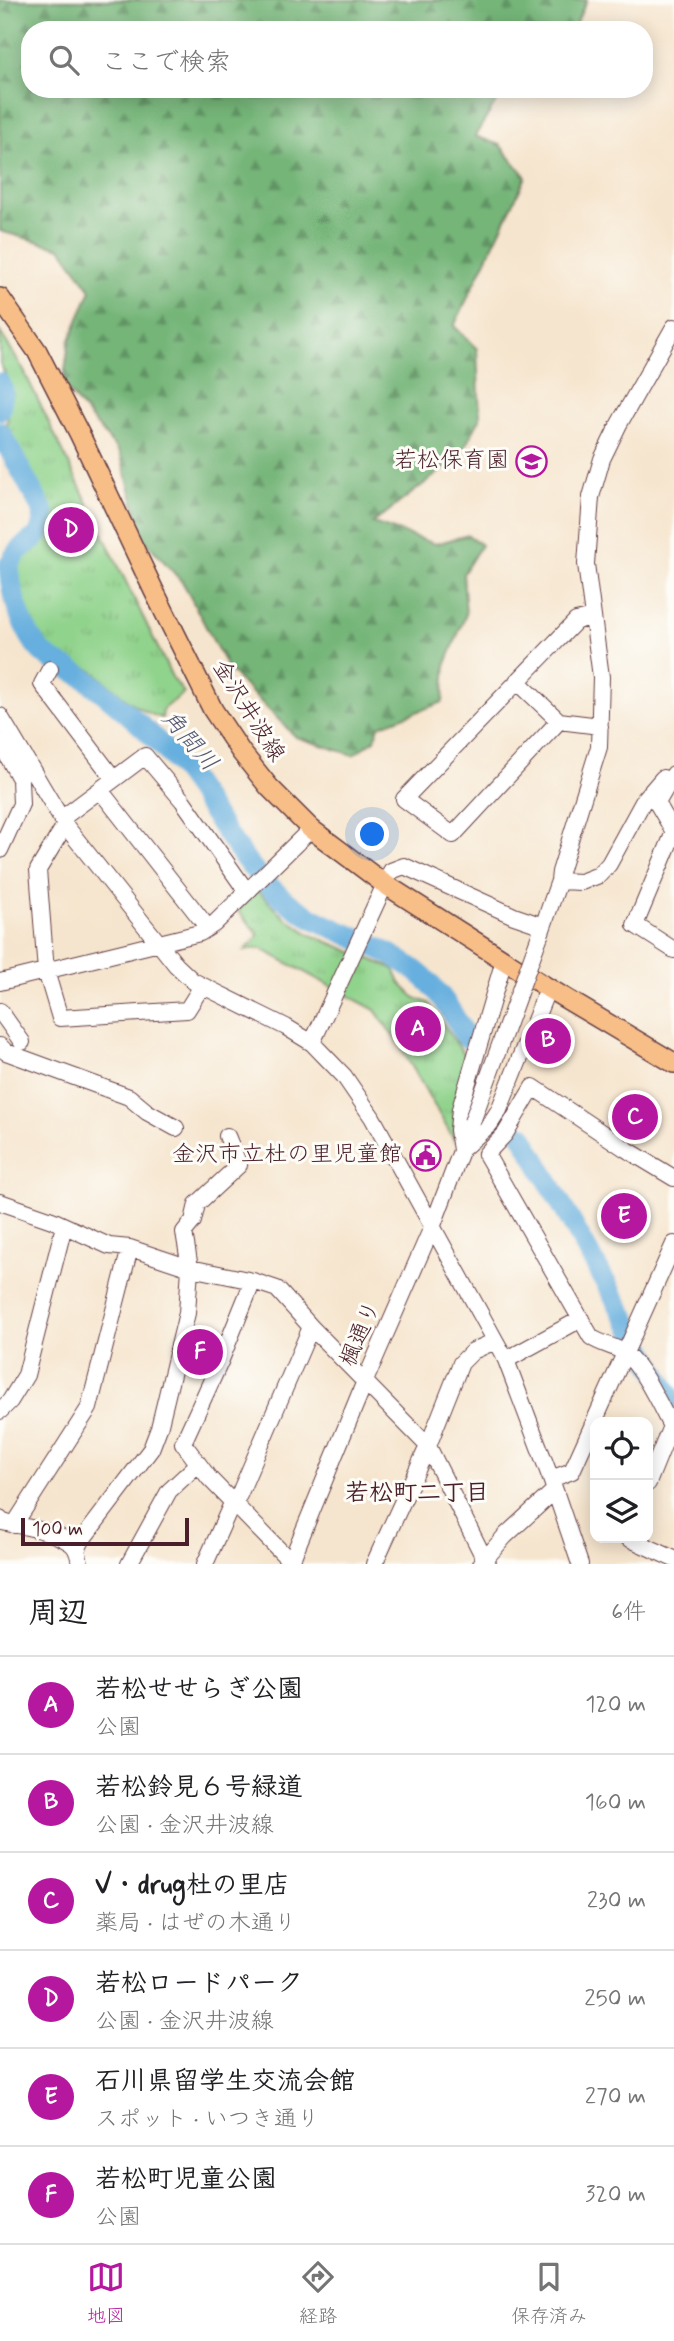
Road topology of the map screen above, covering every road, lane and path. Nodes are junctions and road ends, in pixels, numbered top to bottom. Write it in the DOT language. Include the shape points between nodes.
graph roads {
  1 [pos="0,298"];
  2 [pos="674,327"];
  3 [pos="593,617"];
  4 [pos="50,669"];
  5 [pos="517,681"];
  6 [pos="0,716"];
  7 [pos="559,721"];
  8 [pos="600,726"];
  9 [pos="0,742"];
  10 [pos="674,767"];
  11 [pos="674,774"];
  12 [pos="114,779"];
  13 [pos="100,790"];
  14 [pos="63,822"];
  15 [pos="311,829"];
  16 [pos="0,850"];
  17 [pos="559,881"];
  18 [pos="255,883"];
  19 [pos="383,883"];
  20 [pos="208,928"];
  21 [pos="541,931"];
  22 [pos="158,944"];
  23 [pos="674,950"];
  24 [pos="504,960"];
  25 [pos="46,971"];
  26 [pos="0,982"];
  27 [pos="202,986"];
  28 [pos="548,988"];
  29 [pos="0,1011"];
  30 [pos="22,1042"];
  31 [pos="312,1043"];
  32 [pos="0,1046"];
  33 [pos="674,1063"];
  34 [pos="176,1128"];
  35 [pos="227,1136"];
  36 [pos="461,1150"];
  37 [pos="674,1178"];
  38 [pos="0,1202"];
  39 [pos="433,1225"];
  40 [pos="64,1226"];
  41 [pos="674,1244"];
  42 [pos="131,1248"];
  43 [pos="190,1268"];
  44 [pos="253,1281"];
  45 [pos="581,1320"];
  46 [pos="311,1327"];
  47 [pos="495,1341"];
  48 [pos="627,1348"];
  49 [pos="506,1360"];
  50 [pos="365,1381"];
  51 [pos="0,1411"];
  52 [pos="672,1429"];
  53 [pos="429,1446"];
  54 [pos="198,1464"];
  55 [pos="649,1480"];
  56 [pos="553,1485"];
  57 [pos="233,1501"];
  58 [pos="7,1522"];
  59 [pos="639,1543"];
  60 [pos="79,1557"];
  61 [pos="674,1559"];
  62 [pos="292,1563"];
  63 [pos="484,1563"];
  64 [pos="129,1564"];
  65 [pos="205,1564"];
  66 [pos="374,1564"];
  67 [pos="580,1564"];
  1 -- 15 [label="main road, 金沢井波線" via="37,351 213,710 269,788"];
  2 -- 3 [label="street, 楓通り" via="613,435 591,497 586,564"];
  3 -- 5 [label="street" via="576,621"];
  3 -- 8 [label="street, 楓通り" via="601,677"];
  4 -- 12 [label="street" via="42,684"];
  5 -- 7 [label="street"];
  5 -- 7 [label="street" via="404,799 453,835"];
  6 -- 14 [label="street"];
  7 -- 8 [label="street"];
  8 -- 17 [label="street, 楓通り" via="599,747"];
  9 -- 16 [label="street" via="20,779 21,804"];
  10 -- 17 [label="street" via="644,800 599,875 581,882"];
  11 -- 23 [label="street" via="657,803 674,832 635,925"];
  12 -- 13 [label="street"];
  12 -- 18 [label="street" via="145,756"];
  13 -- 14 [label="street"];
  13 -- 20 [label="street"];
  14 -- 22 [label="street"];
  14 -- 25 [label="street" via="38,870"];
  15 -- 18 [label="street"];
  15 -- 19 [label="main road, 金沢井波線"];
  17 -- 21 [label="street, 楓通り"];
  18 -- 20 [label="street"];
  19 -- 21 [label="street" via="391,871 404,866"];
  19 -- 24 [label="main road, 金沢井波線"];
  19 -- 31 [label="street"];
  20 -- 22 [label="street"];
  21 -- 36 [label="street, 楓通り, bridge"];
  22 -- 25 [label="street"];
  22 -- 27 [label="street"];
  24 -- 28 [label="main road, 金沢井波線"];
  24 -- 36 [label="street" via="460,1110"];
  25 -- 26 [label="street"];
  25 -- 27 [label="street" via="60,1018 187,1010"];
  27 -- 31 [label="street"];
  28 -- 33 [label="main road, 金沢井波線"];
  28 -- 36 [label="street" via="499,1110"];
  29 -- 30 [label="street"];
  31 -- 39 [label="street" via="344,1076 372,1117"];
  32 -- 34 [label="street" via="129,1097"];
  35 -- 43 [label="street" via="239,1165 197,1205 193,1222 184,1232"];
  36 -- 39 [label="street, 楓通り"];
  37 -- 45 [label="street" via="533,1087 505,1134 486,1154"];
  38 -- 40 [label="street"];
  39 -- 47 [label="street"];
  39 -- 50 [label="street, 楓通り"];
  40 -- 42 [label="street" via="109,1247"];
  40 -- 51 [label="street" via="26,1374"];
  41 -- 48 [label="street"];
  42 -- 43 [label="street"];
  42 -- 58 [label="street" via="89,1408"];
  43 -- 44 [label="street"];
  43 -- 60 [label="street" via="187,1313 159,1428 151,1448 82,1540"];
  44 -- 46 [label="street" via="277,1289"];
  44 -- 54 [label="street" via="183,1443"];
  45 -- 48 [label="street" via="600,1344"];
  45 -- 49 [label="street"];
  46 -- 50 [label="street"];
  46 -- 57 [label="street"];
  47 -- 49 [label="street"];
  47 -- 53 [label="street" via="473,1351 461,1363"];
  48 -- 52 [label="street"];
  48 -- 56 [label="street" via="572,1471"];
  49 -- 56 [label="street"];
  50 -- 53 [label="street"];
  50 -- 62 [label="street, 楓通り"];
  52 -- 55 [label="street"];
  53 -- 63 [label="street"];
  53 -- 66 [label="street"];
  54 -- 57 [label="street"];
  54 -- 64 [label="street" via="169,1491"];
  56 -- 63 [label="street"];
  56 -- 67 [label="street"];
  57 -- 62 [label="street"];
  57 -- 65 [label="street"];
  58 -- 60 [label="street" via="39,1529 72,1544"];
  59 -- 61 [label="street"];
}
